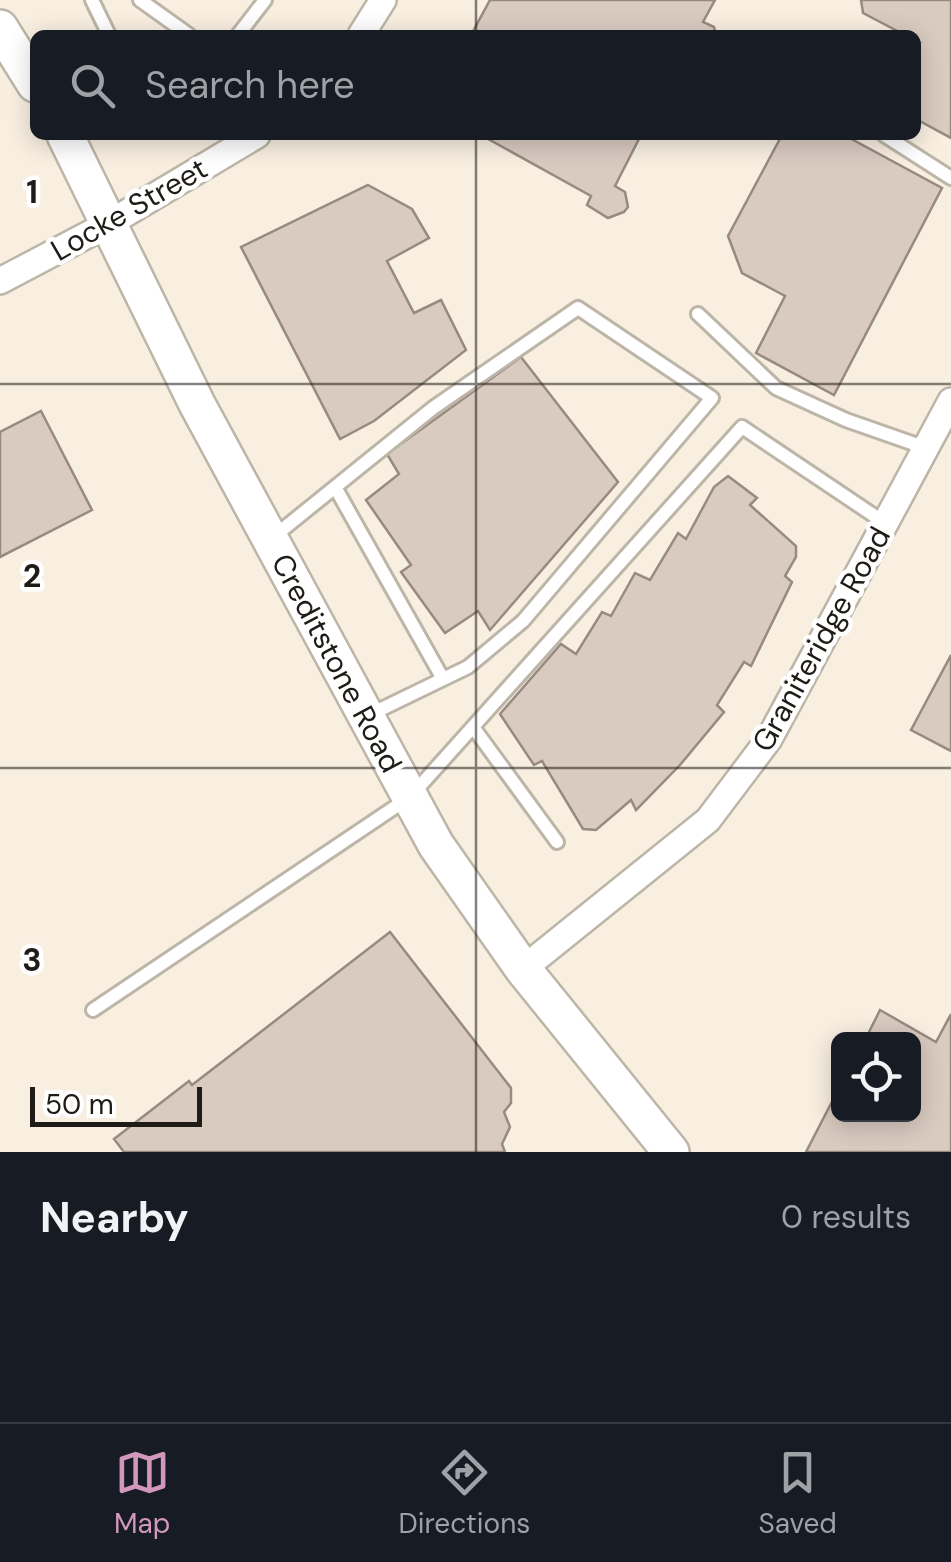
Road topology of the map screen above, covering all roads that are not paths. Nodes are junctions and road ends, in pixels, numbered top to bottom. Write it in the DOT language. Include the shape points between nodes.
graph roads {
  1 [pos="92,0"];
  2 [pos="140,0"];
  3 [pos="265,0"];
  4 [pos="382,0"];
  5 [pos="0,28"];
  6 [pos="107,30"];
  7 [pos="182,30"];
  8 [pos="242,30"];
  9 [pos="364,30"];
  10 [pos="30,76"];
  11 [pos="67,140"];
  12 [pos="249,140"];
  13 [pos="892,140"];
  14 [pos="951,178"];
  15 [pos="108,224"];
  16 [pos="0,281"];
  17 [pos="698,314"];
  18 [pos="951,401"];
  19 [pos="926,448"];
  20 [pos="335,487"];
  21 [pos="885,523"];
  22 [pos="270,540"];
  23 [pos="444,680"];
  24 [pos="365,717"];
  25 [pos="473,726"];
  26 [pos="410,797"];
  27 [pos="557,842"];
  28 [pos="524,969"];
  29 [pos="93,1010"];
  30 [pos="671,1152"];
  1 -- 6 [label="lane"];
  2 -- 7 [label="lane"];
  3 -- 8 [label="lane"];
  4 -- 9 [label="street"];
  5 -- 10 [label="street"];
  11 -- 15 [label="street, Creditstone Road"];
  12 -- 15 [label="street, Locke Street"];
  13 -- 14 [label="lane"];
  15 -- 16 [label="street, Locke Street"];
  15 -- 22 [label="street, Creditstone Road"];
  17 -- 19 [label="lane" via="776,388"];
  18 -- 19 [label="street, Graniteridge Road"];
  19 -- 21 [label="street, Graniteridge Road"];
  20 -- 22 [label="lane"];
  20 -- 23 [label="lane"];
  20 -- 23 [label="lane" via="433,408 578,308 712,398 522,621"];
  21 -- 25 [label="lane" via="742,427"];
  21 -- 28 [label="street, Graniteridge Road" via="769,739 708,820"];
  22 -- 24 [label="street, Creditstone Road"];
  23 -- 24 [label="lane"];
  24 -- 26 [label="street, Creditstone Road"];
  25 -- 26 [label="lane"];
  25 -- 27 [label="lane"];
  26 -- 28 [label="street, Creditstone Road"];
  26 -- 29 [label="lane"];
  28 -- 30 [label="street, Creditstone Road"];
}
